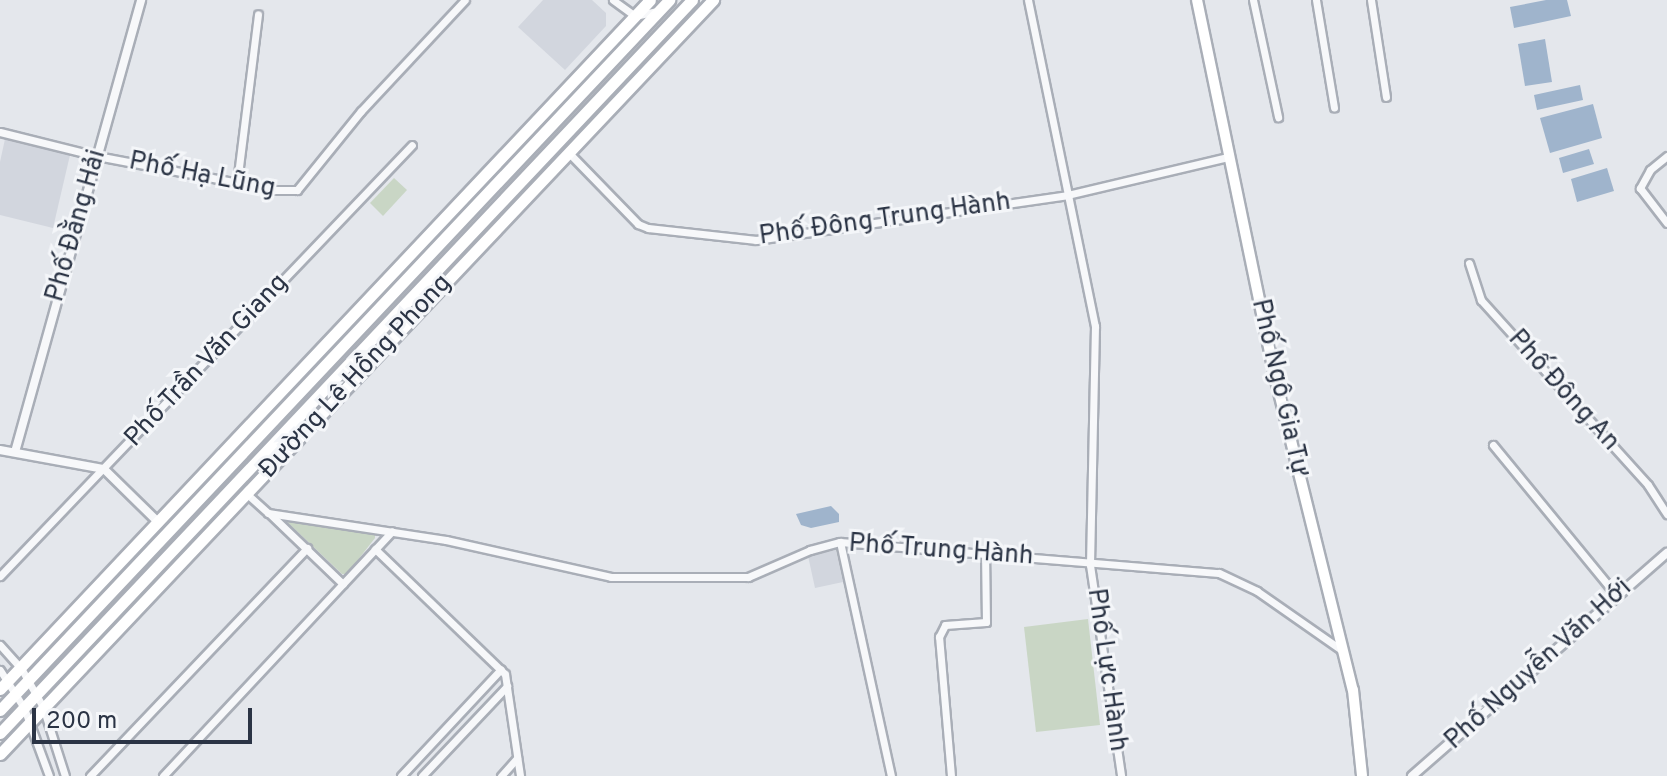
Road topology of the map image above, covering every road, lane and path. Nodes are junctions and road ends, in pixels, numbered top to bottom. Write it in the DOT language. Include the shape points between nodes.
graph roads {
  1 [pos="141,0"];
  2 [pos="465,0"];
  3 [pos="613,0"];
  4 [pos="650,0"];
  5 [pos="669,0"];
  6 [pos="692,0"];
  7 [pos="713,0"];
  8 [pos="1028,0"];
  9 [pos="1197,0"];
  10 [pos="1253,0"];
  11 [pos="1316,0"];
  12 [pos="1371,0"];
  13 [pos="659,11"];
  14 [pos="258,14"];
  15 [pos="635,16"];
  16 [pos="1386,97"];
  17 [pos="1334,107"];
  18 [pos="1278,117"];
  19 [pos="0,132"];
  20 [pos="412,145"];
  21 [pos="569,153"];
  22 [pos="97,156"];
  23 [pos="1667,156"];
  24 [pos="1228,157"];
  25 [pos="237,183"];
  26 [pos="472,190"];
  27 [pos="1067,195"];
  28 [pos="482,200"];
  29 [pos="491,210"];
  30 [pos="500,221"];
  31 [pos="1667,223"];
  32 [pos="1469,263"];
  33 [pos="276,398"];
  34 [pos="286,407"];
  35 [pos="296,418"];
  36 [pos="307,428"];
  37 [pos="1493,445"];
  38 [pos="0,450"];
  39 [pos="15,452"];
  40 [pos="104,469"];
  41 [pos="247,494"];
  42 [pos="268,513"];
  43 [pos="1667,514"];
  44 [pos="159,523"];
  45 [pos="392,531"];
  46 [pos="840,542"];
  47 [pos="307,548"];
  48 [pos="375,549"];
  49 [pos="1667,553"];
  50 [pos="985,554"];
  51 [pos="1090,565"];
  52 [pos="0,576"];
  53 [pos="343,584"];
  54 [pos="1616,595"];
  55 [pos="0,645"];
  56 [pos="1343,651"];
  57 [pos="21,668"];
  58 [pos="501,669"];
  59 [pos="3,680"];
  60 [pos="29,680"];
  61 [pos="507,686"];
  62 [pos="17,693"];
  63 [pos="36,694"];
  64 [pos="43,707"];
  65 [pos="24,708"];
  66 [pos="0,710"];
  67 [pos="30,723"];
  68 [pos="0,733"];
  69 [pos="0,754"];
  70 [pos="517,758"];
  71 [pos="49,776"];
  72 [pos="65,776"];
  73 [pos="90,776"];
  74 [pos="163,776"];
  75 [pos="401,776"];
  76 [pos="422,776"];
  77 [pos="501,776"];
  78 [pos="520,776"];
  79 [pos="891,776"];
  80 [pos="951,776"];
  81 [pos="1121,776"];
  82 [pos="1362,776"];
  83 [pos="1412,776"];
  1 -- 22 [label="street, Phố Đằng Hải"];
  2 -- 25 [label="street, Phố Hạ Lũng" via="361,111 303,186 288,192"];
  3 -- 15 [label="street"];
  4 -- 15 [label="main road, Đường Lê Hồng Phong"];
  5 -- 13 [label="main road, Đường Lê Hồng Phong"];
  6 -- 29 [label="main road, Đường Lê Hồng Phong"];
  7 -- 21 [label="main road, Đường Lê Hồng Phong"];
  8 -- 27 [label="street, Phố Lực Hành"];
  9 -- 24 [label="main road, Phố Ngô Gia Tự"];
  10 -- 18 [label="street"];
  11 -- 17 [label="street"];
  12 -- 16 [label="street"];
  13 -- 15 [label="street"];
  13 -- 28 [label="main road, Đường Lê Hồng Phong"];
  14 -- 25 [label="street"];
  15 -- 26 [label="main road, Đường Lê Hồng Phong"];
  19 -- 22 [label="street, Phố Hạ Lũng"];
  20 -- 40 [label="street, Phố Trần Văn Giang"];
  21 -- 27 [label="street, Phố Đông Trung Hành" via="638,224 756,240"];
  21 -- 30 [label="main road, Đường Lê Hồng Phong"];
  22 -- 25 [label="street, Phố Hạ Lũng"];
  22 -- 39 [label="street, Phố Đằng Hải"];
  23 -- 31 [label="street" via="1640,188"];
  24 -- 27 [label="street, Phố Đông Trung Hành"];
  24 -- 56 [label="main road, Phố Ngô Gia Tự" via="1291,447"];
  26 -- 28 [label="main road"];
  26 -- 33 [label="main road, Đường Lê Hồng Phong"];
  27 -- 51 [label="street, Phố Lực Hành" via="1095,326"];
  28 -- 29 [label="main road"];
  28 -- 34 [label="main road, Đường Lê Hồng Phong"];
  29 -- 30 [label="main road"];
  29 -- 35 [label="main road, Đường Lê Hồng Phong"];
  30 -- 36 [label="main road, Đường Lê Hồng Phong"];
  32 -- 43 [label="street, Phố Đông An" via="1481,300 1648,485"];
  33 -- 34 [label="main road"];
  33 -- 44 [label="main road, Đường Lê Hồng Phong"];
  34 -- 60 [label="main road, Đường Lê Hồng Phong"];
  35 -- 36 [label="main road"];
  35 -- 63 [label="main road, Đường Lê Hồng Phong"];
  36 -- 41 [label="main road, Đường Lê Hồng Phong"];
  37 -- 54 [label="street"];
  38 -- 39 [label="street"];
  39 -- 40 [label="street"];
  40 -- 44 [label="street"];
  40 -- 52 [label="street, Phố Trần Văn Giang"];
  41 -- 42 [label="street"];
  41 -- 64 [label="main road, Đường Lê Hồng Phong"];
  42 -- 45 [label="street, Phố Trung Hành"];
  42 -- 47 [label="street"];
  44 -- 57 [label="main road, Đường Lê Hồng Phong"];
  45 -- 46 [label="street, Phố Trung Hành" via="611,577 748,577"];
  45 -- 48 [label="street"];
  46 -- 50 [label="street, Phố Trung Hành"];
  46 -- 79 [label="street"];
  47 -- 53 [label="street"];
  47 -- 73 [label="street"];
  48 -- 53 [label="street"];
  48 -- 58 [label="street"];
  49 -- 54 [label="street, Phố Nguyễn Văn Hới"];
  50 -- 51 [label="street, Phố Trung Hành"];
  50 -- 80 [label="street" via="986,622 945,625 939,637"];
  51 -- 56 [label="street, Phố Trung Hành" via="1219,573 1257,591"];
  51 -- 81 [label="street, Phố Lực Hành"];
  53 -- 74 [label="street"];
  54 -- 83 [label="street, Phố Nguyễn Văn Hới"];
  55 -- 57 [label="street"];
  56 -- 82 [label="main road, Phố Ngô Gia Tự" via="1353,690"];
  57 -- 59 [label="main road, Đường Lê Hồng Phong"];
  57 -- 60 [label="street"];
  58 -- 61 [label="street"];
  58 -- 75 [label="street"];
  59 -- 62 [label="street"];
  60 -- 62 [label="main road, Đường Lê Hồng Phong"];
  60 -- 63 [label="street"];
  61 -- 70 [label="street"];
  61 -- 76 [label="street"];
  62 -- 65 [label="street"];
  62 -- 66 [label="main road, Đường Lê Hồng Phong"];
  63 -- 64 [label="street"];
  63 -- 65 [label="main road, Đường Lê Hồng Phong"];
  64 -- 67 [label="main road, Đường Lê Hồng Phong"];
  64 -- 72 [label="street"];
  65 -- 67 [label="street"];
  65 -- 68 [label="main road, Đường Lê Hồng Phong"];
  67 -- 69 [label="main road, Đường Lê Hồng Phong"];
  67 -- 71 [label="street"];
  70 -- 77 [label="street"];
  70 -- 78 [label="street"];
}
